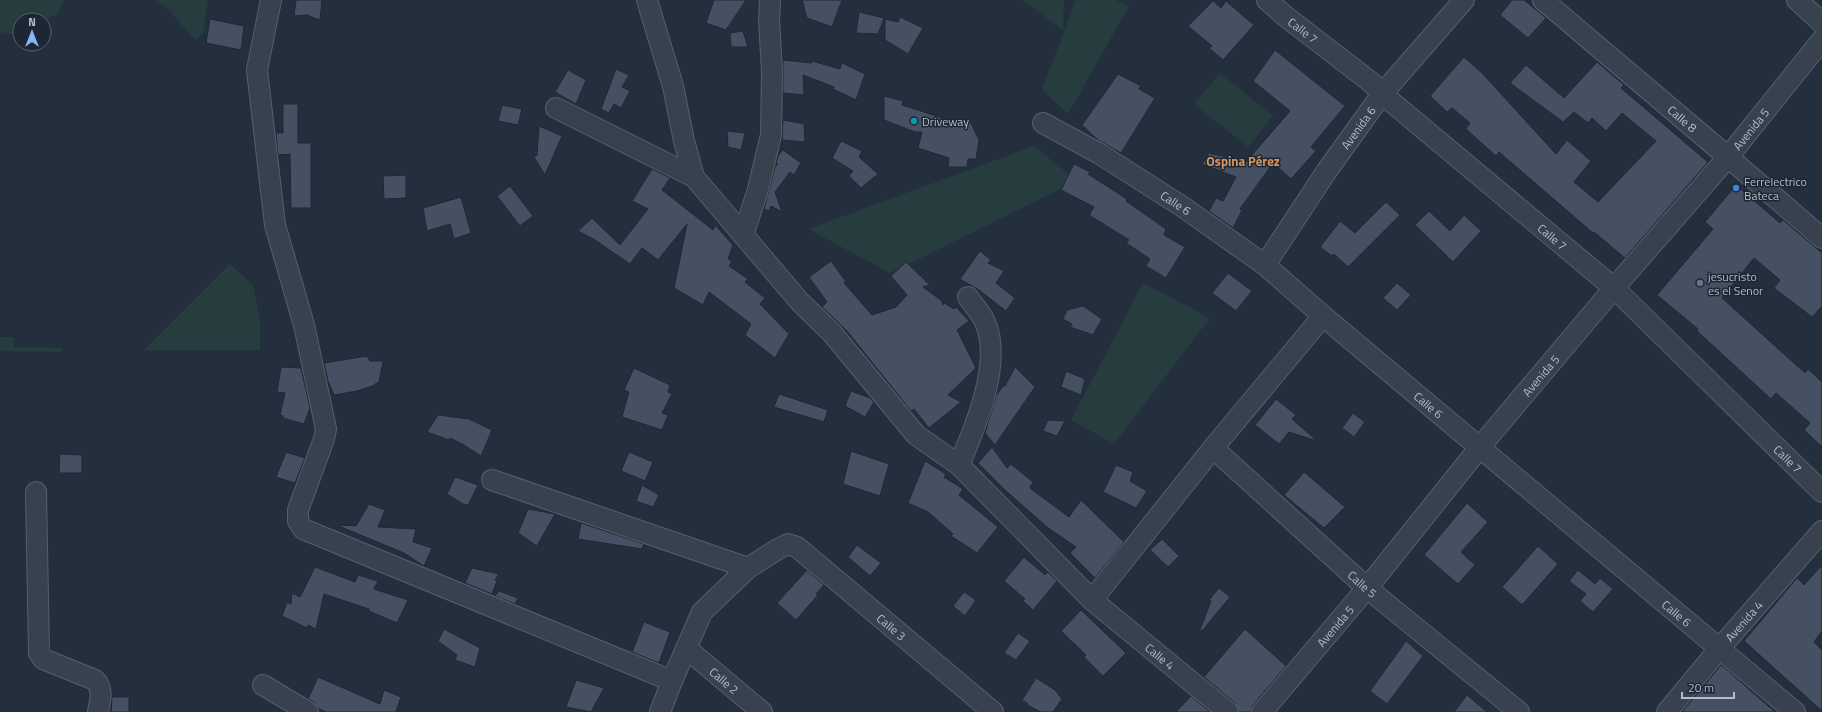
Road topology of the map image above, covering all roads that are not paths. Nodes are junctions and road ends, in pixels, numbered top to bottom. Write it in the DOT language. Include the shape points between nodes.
graph roads {
  1 [pos="271,0"];
  2 [pos="647,0"];
  3 [pos="770,0"];
  4 [pos="1267,0"];
  5 [pos="1464,0"];
  6 [pos="1542,0"];
  7 [pos="1797,0"];
  8 [pos="1822,24"];
  9 [pos="1822,40"];
  10 [pos="1382,94"];
  11 [pos="556,108"];
  12 [pos="1043,123"];
  13 [pos="1728,157"];
  14 [pos="694,177"];
  15 [pos="743,235"];
  16 [pos="1822,238"];
  17 [pos="1265,265"];
  18 [pos="1614,288"];
  19 [pos="968,297"];
  20 [pos="1323,316"];
  21 [pos="1480,447"];
  22 [pos="1213,448"];
  23 [pos="959,466"];
  24 [pos="492,480"];
  25 [pos="36,492"];
  26 [pos="1822,492"];
  27 [pos="1822,531"];
  28 [pos="748,568"];
  29 [pos="1367,588"];
  30 [pos="1092,600"];
  31 [pos="686,648"];
  32 [pos="1719,649"];
  33 [pos="672,681"];
  34 [pos="263,685"];
  35 [pos="98,712"];
  36 [pos="308,712"];
  37 [pos="660,712"];
  38 [pos="762,712"];
  39 [pos="992,712"];
  40 [pos="1228,712"];
  41 [pos="1262,712"];
  42 [pos="1519,712"];
  43 [pos="1667,712"];
  44 [pos="1795,712"];
  1 -- 33 [label="street" via="257,70 275,225 304,325 326,429 298,510 298,521 303,528"];
  2 -- 14 [label="street" via="673,86"];
  3 -- 15 [label="street" via="768,21 772,71 771,135 757,193"];
  4 -- 10 [label="street, Calle 7" via="1372,83"];
  5 -- 10 [label="street, Avenida 6"];
  6 -- 13 [label="street, Calle 8"];
  7 -- 8 [label="street"];
  9 -- 13 [label="street, Avenida 5"];
  10 -- 17 [label="street, Avenida 6" via="1326,172"];
  10 -- 18 [label="street, Calle 7"];
  11 -- 14 [label="street"];
  12 -- 17 [label="street, Calle 6" via="1100,154 1183,207"];
  13 -- 16 [label="street, Calle 8"];
  13 -- 18 [label="street, Avenida 5"];
  14 -- 15 [label="street, Calle 4"];
  15 -- 23 [label="street, Calle 4" via="800,302 837,339 916,435"];
  17 -- 20 [label="street, Calle 6"];
  18 -- 21 [label="street, Avenida 5"];
  18 -- 26 [label="street, Calle 7"];
  19 -- 23 [label="street" via="985,323 992,354 978,419"];
  20 -- 21 [label="street, Calle 6"];
  20 -- 22 [label="street"];
  21 -- 29 [label="street, Avenida 5"];
  21 -- 32 [label="street, Calle 6"];
  22 -- 29 [label="street, Calle 5"];
  22 -- 30 [label="street"];
  23 -- 30 [label="street, Calle 4"];
  24 -- 28 [label="street"];
  25 -- 35 [label="street" via="39,653 43,659 96,680 101,693"];
  27 -- 32 [label="street, Avenida 4"];
  28 -- 31 [label="street" via="702,612"];
  28 -- 39 [label="street, Calle 3" via="788,544 797,547"];
  29 -- 41 [label="street, Avenida 5"];
  29 -- 42 [label="street, Calle 5"];
  30 -- 40 [label="street, Calle 4"];
  31 -- 33 [label="street"];
  31 -- 38 [label="street, Calle 2"];
  32 -- 43 [label="street, Avenida 4"];
  32 -- 44 [label="street, Calle 6"];
  33 -- 37 [label="street"];
  34 -- 36 [label="street"];
}
